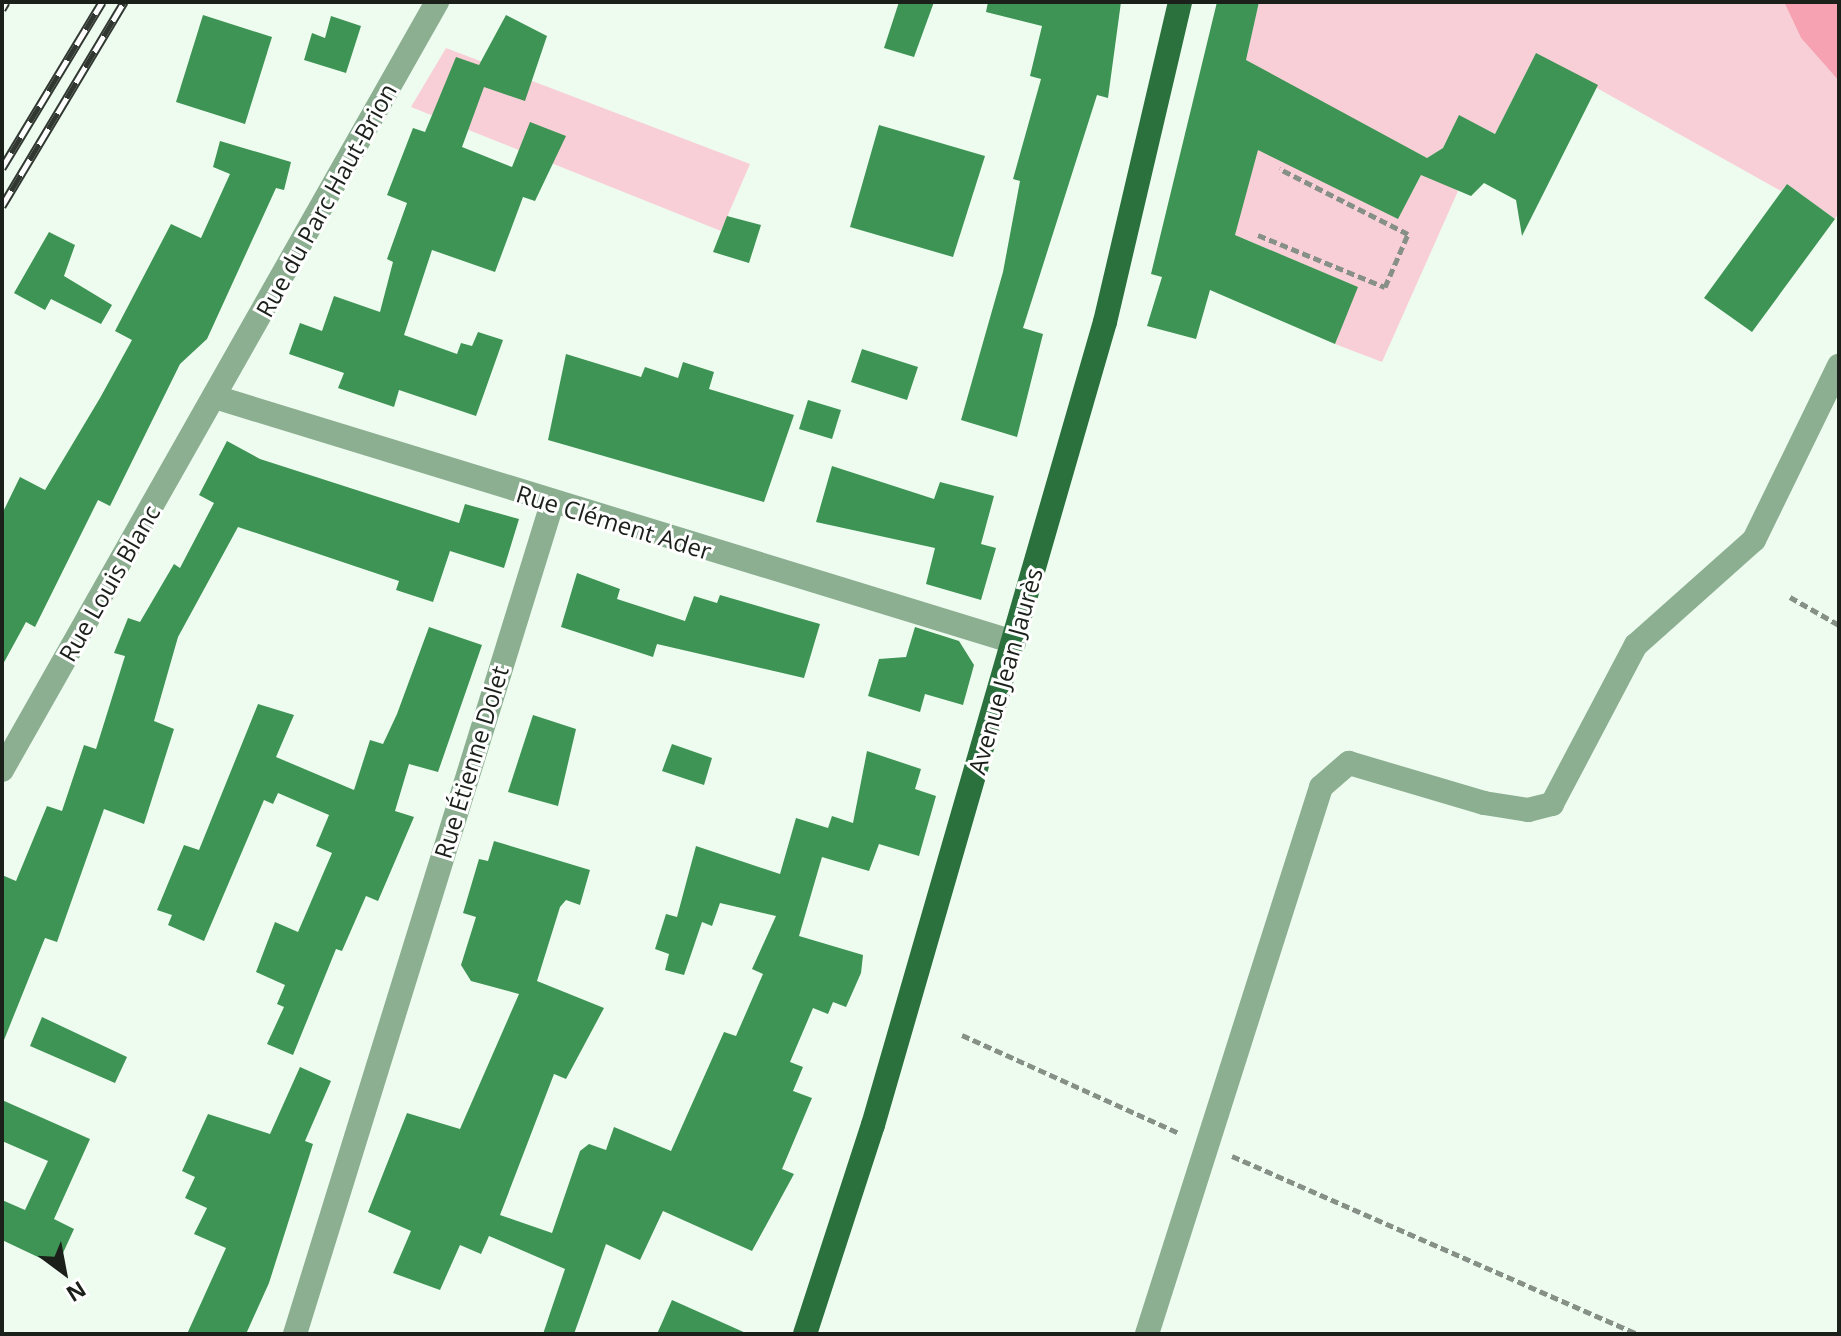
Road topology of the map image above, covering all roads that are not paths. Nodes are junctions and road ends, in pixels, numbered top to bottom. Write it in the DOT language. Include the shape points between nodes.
graph roads {
  1 [pos="437,2"];
  2 [pos="1180,2"];
  3 [pos="1839,366"];
  4 [pos="215,397"];
  5 [pos="552,504"];
  6 [pos="1014,642"];
  7 [pos="2,770"];
  8 [pos="295,1334"];
  9 [pos="805,1334"];
  10 [pos="1147,1334"];
  1 -- 4 [label="street, Rue du Parc Haut-Brion"];
  2 -- 6 [label="main road, Avenue Jean Jaurès" via="1105,322"];
  3 -- 10 [label="street" via="1754,540 1636,645 1552,804 1528,810 1484,803 1349,763 1321,787"];
  4 -- 5 [label="street, Rue Clément Ader"];
  4 -- 7 [label="street, Rue Louis Blanc"];
  5 -- 6 [label="street, Rue Clément Ader"];
  5 -- 8 [label="street, Rue Étienne Dolet"];
  6 -- 9 [label="main road, Avenue Jean Jaurès"];
}
